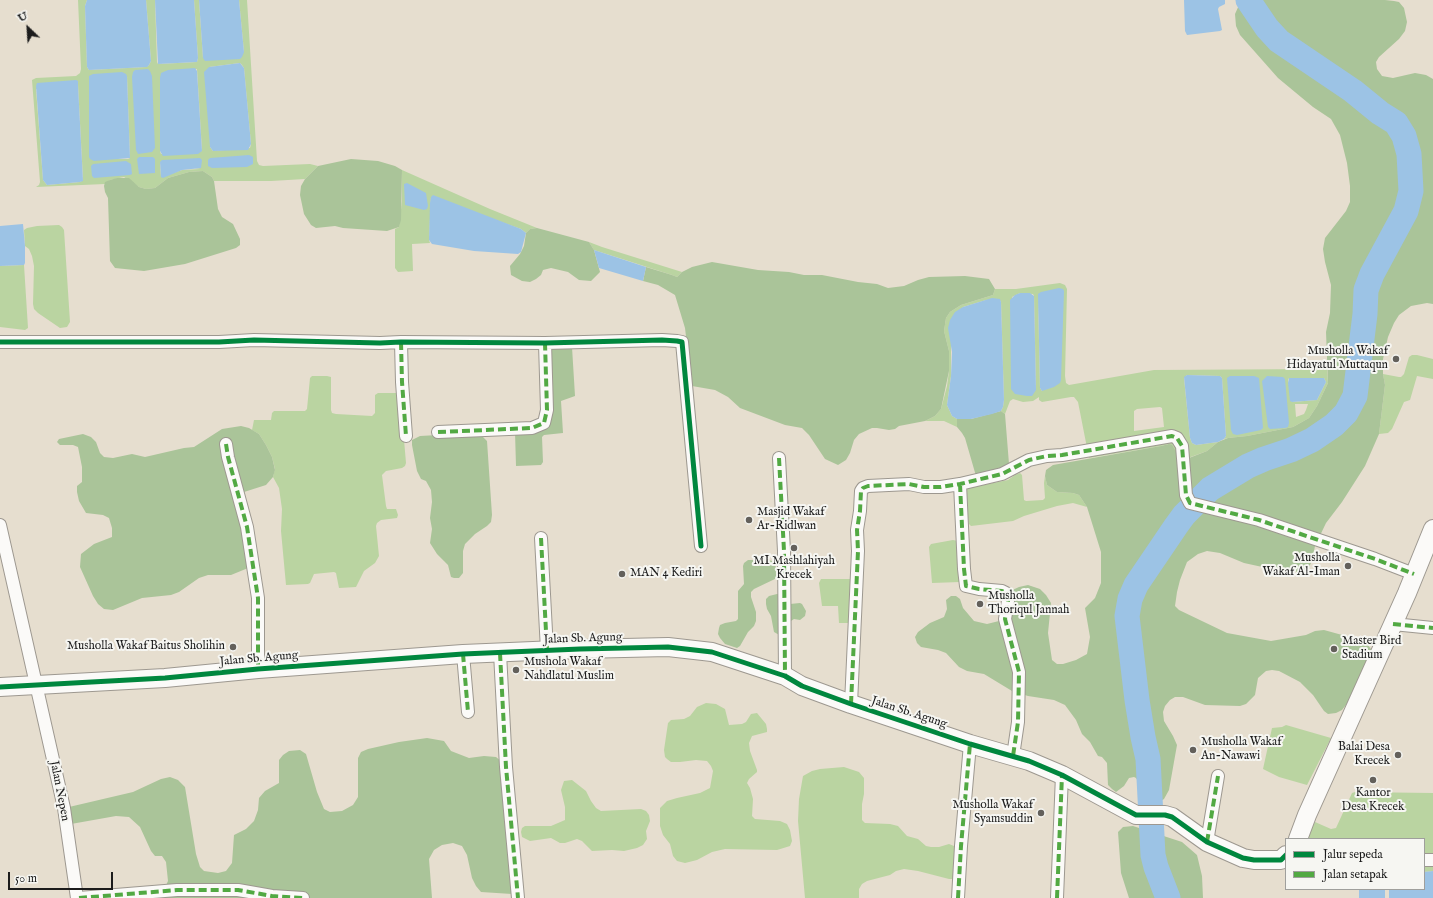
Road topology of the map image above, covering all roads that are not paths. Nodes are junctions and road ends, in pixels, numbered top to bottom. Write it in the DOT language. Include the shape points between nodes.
graph roads {
  1 [pos="0,342"];
  2 [pos="401,342"];
  3 [pos="545,343"];
  4 [pos="438,432"];
  5 [pos="406,436"];
  6 [pos="226,444"];
  7 [pos="778,458"];
  8 [pos="960,484"];
  9 [pos="0,525"];
  10 [pos="1433,529"];
  11 [pos="542,538"];
  12 [pos="701,546"];
  13 [pos="1414,574"];
  14 [pos="1393,624"];
  15 [pos="1433,628"];
  16 [pos="547,650"];
  17 [pos="500,653"];
  18 [pos="462,654"];
  19 [pos="258,669"];
  20 [pos="785,676"];
  21 [pos="37,685"];
  22 [pos="0,687"];
  23 [pos="851,704"];
  24 [pos="468,712"];
  25 [pos="970,744"];
  26 [pos="1013,756"];
  27 [pos="1062,775"];
  28 [pos="1218,776"];
  29 [pos="1298,838"];
  30 [pos="1206,842"];
  31 [pos="1284,858"];
  32 [pos="78,898"];
  33 [pos="303,898"];
  34 [pos="518,898"];
  35 [pos="958,898"];
  36 [pos="1057,898"];
  1 -- 2 [label="street"];
  2 -- 3 [label="street"];
  2 -- 5 [label="street"];
  3 -- 4 [label="street" via="544,423 532,428"];
  3 -- 12 [label="street" via="668,340 682,342"];
  6 -- 19 [label="street" via="246,527 258,598"];
  7 -- 20 [label="street" via="784,551"];
  8 -- 13 [label="street" via="1005,473 1029,460 1172,436 1177,438 1182,446 1186,495 1190,503 1259,520"];
  8 -- 23 [label="street" via="941,487 909,484 868,486 861,491 857,530"];
  8 -- 26 [label="street" via="966,586 1002,591 1006,593 1008,601 1005,619 1019,672 1018,722"];
  9 -- 21 [label="street, Jalan Nepen"];
  10 -- 13 [label="street"];
  11 -- 16 [label="street"];
  13 -- 14 [label="street"];
  14 -- 15 [label="street"];
  14 -- 29 [label="street"];
  16 -- 17 [label="street, Jalan Sb. Agung"];
  16 -- 20 [label="street, Jalan Sb. Agung" via="668,648 709,651"];
  17 -- 18 [label="street, Jalan Sb. Agung"];
  17 -- 34 [label="street" via="506,766"];
  18 -- 19 [label="street, Jalan Sb. Agung"];
  18 -- 24 [label="street"];
  19 -- 21 [label="street, Jalan Sb. Agung" via="165,678"];
  20 -- 23 [label="street, Jalan Sb. Agung" via="802,686"];
  21 -- 22 [label="street, Jalan Sb. Agung"];
  21 -- 32 [label="street, Jalan Nepen" via="64,808"];
  23 -- 25 [label="street, Jalan Sb. Agung"];
  25 -- 26 [label="street, Jalan Sb. Agung"];
  25 -- 35 [label="street"];
  26 -- 27 [label="street, Jalan Sb. Agung"];
  27 -- 30 [label="street, Jalan Sb. Agung" via="1136,815 1172,817"];
  27 -- 36 [label="street"];
  28 -- 30 [label="street"];
  30 -- 31 [label="street" via="1248,859"];
  32 -- 33 [label="street" via="177,890 238,890"];
}
